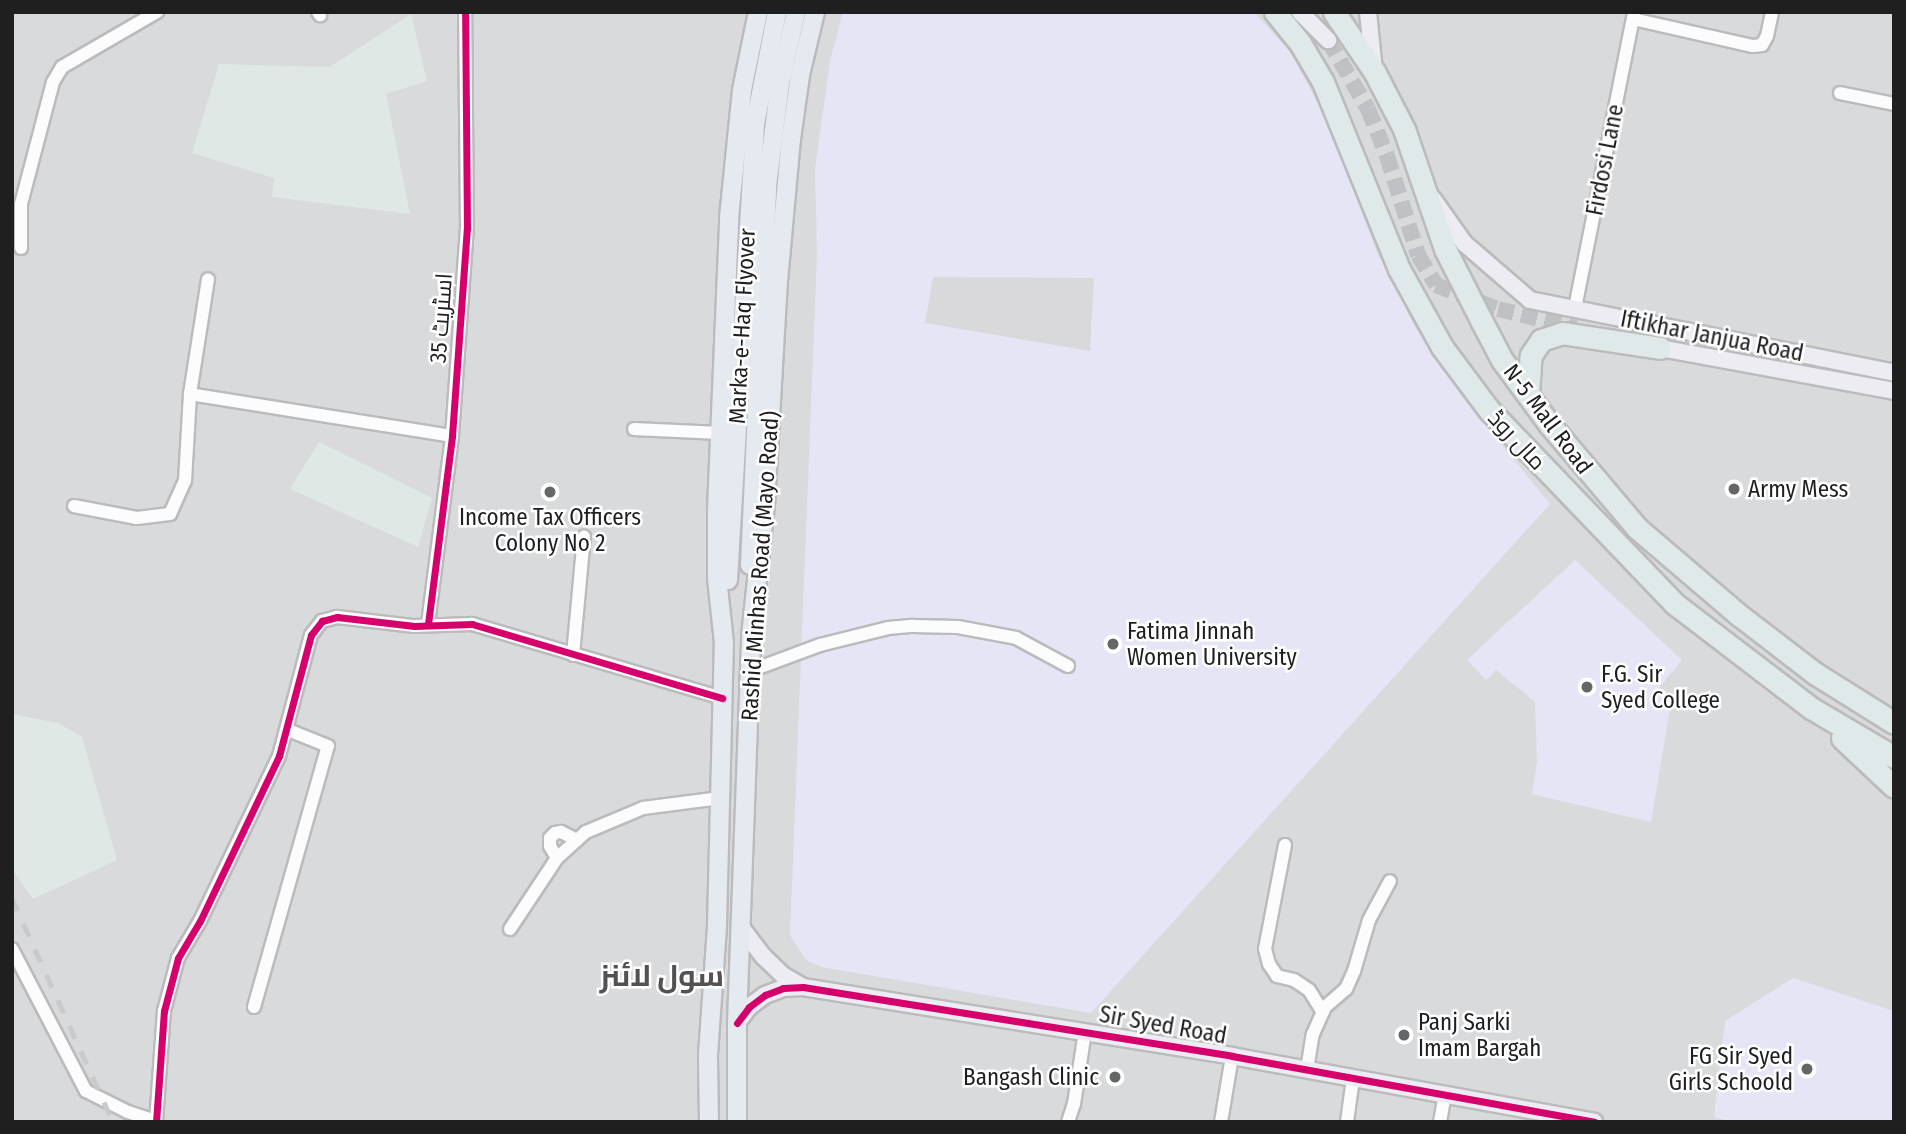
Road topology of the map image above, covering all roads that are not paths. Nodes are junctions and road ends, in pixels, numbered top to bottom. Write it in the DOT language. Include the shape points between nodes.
graph roads {
  1 [pos="157,12"];
  2 [pos="465,12"];
  3 [pos="758,12"];
  4 [pos="777,12"];
  5 [pos="796,12"];
  6 [pos="814,12"];
  7 [pos="1275,12"];
  8 [pos="1300,12"];
  9 [pos="1334,12"];
  10 [pos="1368,12"];
  11 [pos="1772,12"];
  12 [pos="1634,16"];
  13 [pos="1328,40"];
  14 [pos="1374,71"];
  15 [pos="1840,93"];
  16 [pos="1894,104"];
  17 [pos="1424,185"];
  18 [pos="21,248"];
  19 [pos="208,279"];
  20 [pos="1575,308"];
  21 [pos="1660,348"];
  22 [pos="1894,373"];
  23 [pos="1894,391"];
  24 [pos="190,394"];
  25 [pos="1528,394"];
  26 [pos="634,429"];
  27 [pos="720,433"];
  28 [pos="452,436"];
  29 [pos="74,506"];
  30 [pos="1637,528"];
  31 [pos="584,537"];
  32 [pos="1616,546"];
  33 [pos="1739,615"];
  34 [pos="428,624"];
  35 [pos="751,636"];
  36 [pos="1717,637"];
  37 [pos="724,643"];
  38 [pos="573,655"];
  39 [pos="1068,666"];
  40 [pos="750,671"];
  41 [pos="722,698"];
  42 [pos="1811,708"];
  43 [pos="1894,723"];
  44 [pos="288,730"];
  45 [pos="1894,757"];
  46 [pos="1894,786"];
  47 [pos="720,798"];
  48 [pos="577,840"];
  49 [pos="1285,845"];
  50 [pos="557,858"];
  51 [pos="1390,881"];
  52 [pos="741,927"];
  53 [pos="510,929"];
  54 [pos="12,948"];
  55 [pos="803,987"];
  56 [pos="254,1007"];
  57 [pos="1323,1013"];
  58 [pos="737,1023"];
  59 [pos="1085,1031"];
  60 [pos="1232,1056"];
  61 [pos="1307,1070"];
  62 [pos="1353,1078"];
  63 [pos="1445,1095"];
  64 [pos="1527,1117"];
  65 [pos="156,1122"];
  66 [pos="709,1122"];
  67 [pos="737,1122"];
  68 [pos="1068,1122"];
  69 [pos="1221,1122"];
  70 [pos="1347,1122"];
  71 [pos="1440,1122"];
  72 [pos="1594,1122"];
  1 -- 18 [label="street" via="62,67 53,82 21,204"];
  2 -- 28 [label="street, اسٹریٹ 35" via="467,228"];
  3 -- 27 [label="main road, Rashid Minhas Road (Mayo Road)" via="735,148"];
  4 -- 37 [label="main road, Marka-e-Haq Flyover" via="753,149"];
  5 -- 35 [label="main road, Marka-e-Haq Flyover" via="780,83 766,186 751,502"];
  6 -- 35 [label="main road, Rashid Minhas Road (Mayo Road)" via="800,75 789,163"];
  7 -- 32 [label="highway, مال روڈ" via="1324,82 1399,269 1442,347 1489,410"];
  8 -- 13 [label="street"];
  9 -- 14 [label="highway, N-5 Mall Road"];
  10 -- 14 [label="street"];
  11 -- 12 [label="street" via="1762,45 1753,46"];
  12 -- 20 [label="street, Firdosi Lane"];
  14 -- 17 [label="highway, N-5 Mall Road" via="1404,129"];
  15 -- 16 [label="street"];
  17 -- 20 [label="street, Iftikhar Janjua Road" via="1464,243 1530,300"];
  17 -- 25 [label="highway, N-5 Mall Road" via="1445,249 1502,360"];
  19 -- 24 [label="street"];
  20 -- 22 [label="street, Iftikhar Janjua Road"];
  21 -- 23 [label="street, Iftikhar Janjua Road"];
  21 -- 25 [label="highway" via="1562,333 1541,340 1531,355"];
  24 -- 28 [label="street"];
  24 -- 29 [label="street" via="185,481 170,514 137,518"];
  25 -- 30 [label="highway, N-5 Mall Road"];
  26 -- 27 [label="street"];
  27 -- 37 [label="main road, Rashid Minhas Road (Mayo Road)" via="717,579"];
  28 -- 34 [label="street, اسٹریٹ 35"];
  30 -- 32 [label="highway" via="1674,571 1672,578 1666,580"];
  30 -- 33 [label="highway, N-5 Mall Road"];
  31 -- 38 [label="street"];
  32 -- 36 [label="highway, مال روڈ" via="1675,604"];
  33 -- 36 [label="highway" via="1683,582 1679,584"];
  33 -- 43 [label="highway, N-5 Mall Road" via="1836,688"];
  34 -- 38 [label="street" via="472,624"];
  34 -- 44 [label="street" via="337,617 322,621 311,635"];
  35 -- 40 [label="main road, Rashid Minhas Road (Mayo Road)"];
  36 -- 42 [label="highway, مال روڈ"];
  37 -- 41 [label="main road, Rashid Minhas Road (Mayo Road)"];
  38 -- 41 [label="street"];
  39 -- 40 [label="street" via="1016,638 958,627 913,626 820,645"];
  40 -- 52 [label="main road, Rashid Minhas Road (Mayo Road)"];
  41 -- 47 [label="main road, Rashid Minhas Road (Mayo Road)"];
  42 -- 45 [label="highway, مال روڈ"];
  42 -- 46 [label="highway"];
  44 -- 56 [label="street" via="328,746"];
  44 -- 65 [label="street" via="200,921 178,958 164,1011"];
  47 -- 48 [label="street" via="643,808 603,823"];
  47 -- 66 [label="main road, Rashid Minhas Road (Mayo Road)"];
  48 -- 50 [label="street"];
  48 -- 50 [label="street" via="555,833 550,846"];
  49 -- 57 [label="street" via="1265,949 1277,976 1309,990"];
  50 -- 53 [label="street"];
  51 -- 57 [label="street" via="1369,920 1346,989"];
  52 -- 55 [label="street, Sir Syed Road" via="764,957"];
  52 -- 58 [label="main road, Rashid Minhas Road (Mayo Road)"];
  54 -- 65 [label="street" via="86,1091"];
  55 -- 58 [label="street, Sir Syed Road" via="765,995"];
  55 -- 59 [label="street, Sir Syed Road"];
  57 -- 61 [label="street" via="1313,1034"];
  58 -- 67 [label="main road, Rashid Minhas Road (Mayo Road)"];
  59 -- 60 [label="street, Sir Syed Road"];
  59 -- 68 [label="street"];
  60 -- 61 [label="street, Sir Syed Road"];
  60 -- 69 [label="street"];
  61 -- 62 [label="street, Sir Syed Road"];
  62 -- 63 [label="street, Sir Syed Road"];
  62 -- 70 [label="street"];
  63 -- 64 [label="street, Sir Syed Road"];
  63 -- 71 [label="street"];
  64 -- 72 [label="street, Sir Syed Road"];
}
